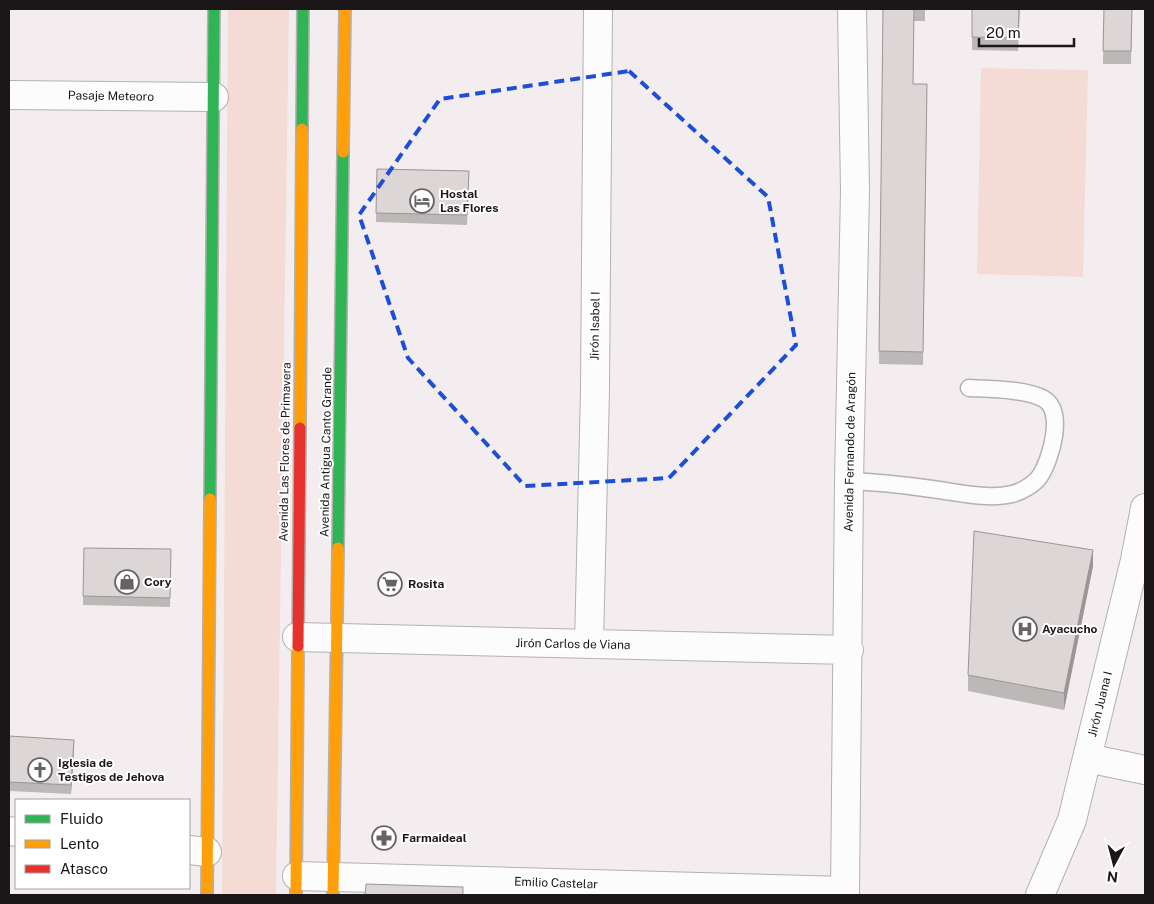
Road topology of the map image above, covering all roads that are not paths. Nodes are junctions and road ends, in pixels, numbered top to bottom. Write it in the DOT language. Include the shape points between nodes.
graph roads {
  1 [pos="214,9"];
  2 [pos="303,9"];
  3 [pos="345,9"];
  4 [pos="598,9"];
  5 [pos="852,9"];
  6 [pos="9,95"];
  7 [pos="214,97"];
  8 [pos="969,388"];
  9 [pos="849,481"];
  10 [pos="1145,508"];
  11 [pos="1140,561"];
  12 [pos="296,637"];
  13 [pos="337,638"];
  14 [pos="589,644"];
  15 [pos="849,650"];
  16 [pos="1087,758"];
  17 [pos="1145,770"];
  18 [pos="198,851"];
  19 [pos="296,886"];
  20 [pos="333,886"];
  21 [pos="583,889"];
  22 [pos="845,893"];
  23 [pos="207,895"];
  24 [pos="1040,895"];
  1 -- 7 [label="main road"];
  2 -- 12 [label="main road, Avenida Las Flores de Primavera"];
  3 -- 13 [label="main road, Avenida Antigua Canto Grande"];
  4 -- 14 [label="street, Jirón Isabel I"];
  5 -- 9 [label="street, Avenida Fernando de Aragón" via="855,191"];
  6 -- 7 [label="street, Pasaje Meteoro"];
  7 -- 18 [label="main road"];
  8 -- 9 [label="lane" via="1031,394 1050,404 1056,424 1048,461 1032,483 1013,494 998,496 884,482"];
  9 -- 15 [label="street, Avenida Fernando de Aragón"];
  10 -- 11 [label="street, Jirón Juana I"];
  11 -- 16 [label="street, Jirón Juana I"];
  12 -- 13 [label="street, Jirón Carlos de Viana"];
  12 -- 19 [label="main road, Avenida Las Flores de Primavera"];
  13 -- 14 [label="street, Jirón Carlos de Viana"];
  13 -- 20 [label="main road, Avenida Antigua Canto Grande"];
  14 -- 15 [label="street, Jirón Carlos de Viana"];
  15 -- 22 [label="street, Avenida Fernando de Aragón"];
  16 -- 17 [label="street"];
  16 -- 24 [label="street, Jirón Juana I" via="1072,820"];
  18 -- 23 [label="main road"];
  19 -- 20 [label="street, Emilio Castelar"];
  20 -- 21 [label="street, Emilio Castelar"];
  21 -- 22 [label="street, Emilio Castelar"];
}
